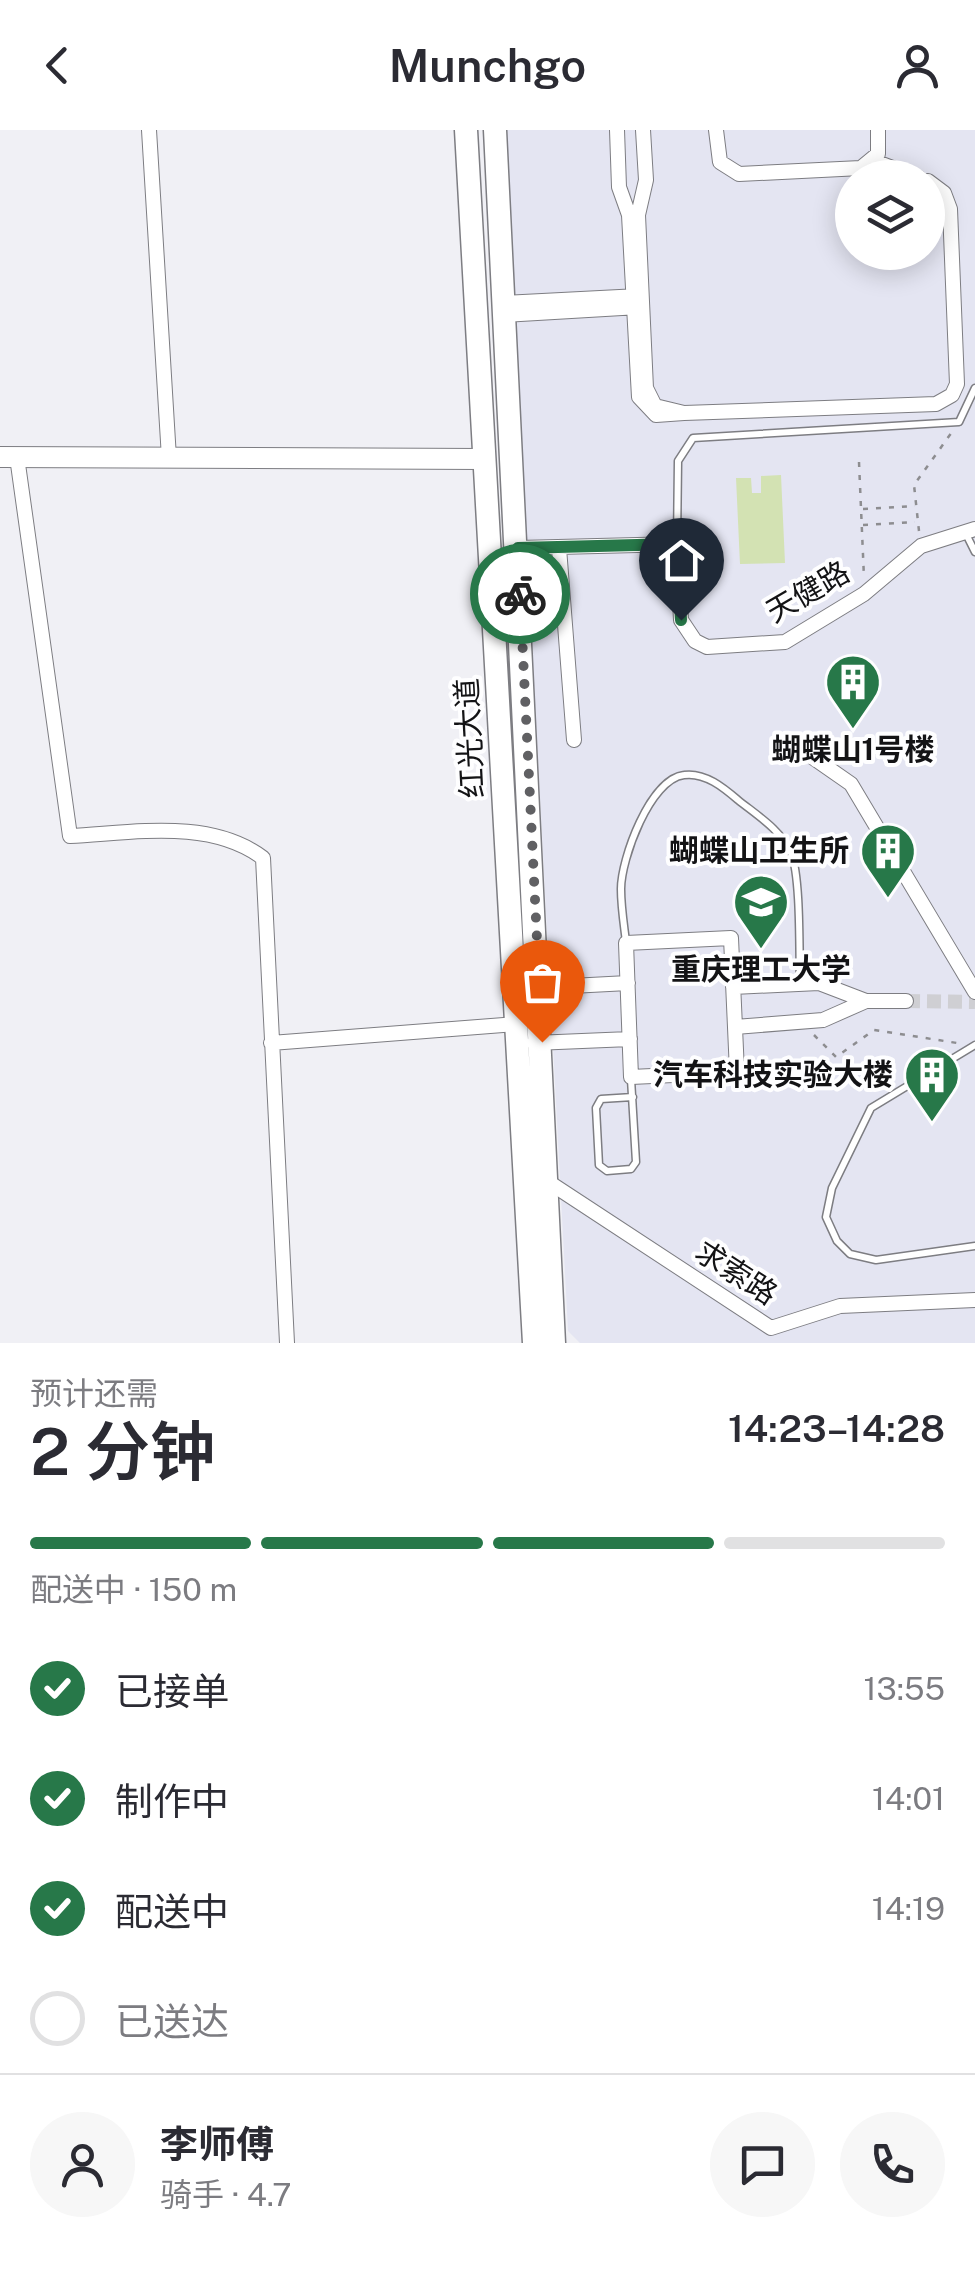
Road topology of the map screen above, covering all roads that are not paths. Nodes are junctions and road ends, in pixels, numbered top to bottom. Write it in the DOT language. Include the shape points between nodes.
graph roads {
  1 [pos="148,130"];
  2 [pos="466,130"];
  3 [pos="495,130"];
  4 [pos="616,130"];
  5 [pos="643,130"];
  6 [pos="716,130"];
  7 [pos="878,130"];
  8 [pos="874,160"];
  9 [pos="835,169"];
  10 [pos="945,196"];
  11 [pos="638,301"];
  12 [pos="505,309"];
  13 [pos="975,388"];
  14 [pos="8,457"];
  15 [pos="169,458"];
  16 [pos="483,459"];
  17 [pos="970,530"];
  18 [pos="677,544"];
  19 [pos="518,548"];
  20 [pos="559,548"];
  21 [pos="975,552"];
  22 [pos="574,740"];
  23 [pos="795,745"];
  24 [pos="626,944"];
  25 [pos="628,983"];
  26 [pos="819,983"];
  27 [pos="800,984"];
  28 [pos="733,987"];
  29 [pos="527,988"];
  30 [pos="975,992"];
  31 [pos="866,1001"];
  32 [pos="906,1001"];
  33 [pos="823,1020"];
  34 [pos="735,1027"];
  35 [pos="525,1037"];
  36 [pos="630,1040"];
  37 [pos="271,1043"];
  38 [pos="975,1045"];
  39 [pos="632,1077"];
  40 [pos="633,1098"];
  41 [pos="547,1181"];
  42 [pos="975,1246"];
  43 [pos="975,1300"];
  44 [pos="287,1343"];
  45 [pos="534,1343"];
  46 [pos="554,1343"];
  1 -- 15 [label="street"];
  2 -- 16 [label="main road, 红光大道"];
  3 -- 12 [label="main road, 红光大道"];
  4 -- 11 [label="street"];
  5 -- 11 [label="street"];
  6 -- 9 [label="street" via="720,162 739,174"];
  7 -- 8 [label="street"];
  10 -- 11 [label="street" via="956,384 936,404 656,415 642,404"];
  11 -- 12 [label="street"];
  12 -- 19 [label="main road, 红光大道"];
  13 -- 18 [label="lane" via="959,422 692,438 678,461"];
  14 -- 15 [label="street"];
  14 -- 37 [label="street" via="70,836 182,831 240,840 263,858"];
  15 -- 16 [label="street"];
  16 -- 29 [label="main road, 红光大道"];
  17 -- 18 [label="street, 天健路" via="921,546 864,594 786,642 707,647 681,620"];
  17 -- 21 [label="lane"];
  18 -- 20 [label="street"];
  19 -- 20 [label="street"];
  19 -- 29 [label="main road, 红光大道"];
  20 -- 22 [label="street"];
  23 -- 30 [label="street" via="851,784"];
  24 -- 25 [label="street"];
  24 -- 27 [label="lane" via="620,886 634,834 646,807 670,782 683,774 699,776 781,835 794,858"];
  24 -- 28 [label="street" via="731,938"];
  25 -- 29 [label="street"];
  25 -- 36 [label="street"];
  26 -- 27 [label="street"];
  26 -- 31 [label="street"];
  26 -- 33 [label="street" via="832,1000"];
  27 -- 28 [label="street"];
  28 -- 34 [label="street"];
  29 -- 35 [label="main road, 红光大道"];
  31 -- 32 [label="street"];
  31 -- 33 [label="street"];
  33 -- 34 [label="street"];
  34 -- 39 [label="street" via="737,1072"];
  35 -- 36 [label="street"];
  35 -- 37 [label="street"];
  35 -- 41 [label="main road, 红光大道"];
  35 -- 45 [label="main road, 红光大道"];
  36 -- 39 [label="street"];
  37 -- 44 [label="street"];
  38 -- 42 [label="lane" via="871,1108 832,1188 826,1217 850,1254 876,1260"];
  39 -- 40 [label="lane"];
  40 -- 40 [label="lane" via="636,1162 631,1170 607,1171 599,1165 596,1108 601,1099"];
  41 -- 43 [label="street, 求索路" via="771,1328 840,1306"];
  41 -- 46 [label="main road, 红光大道"];
}
